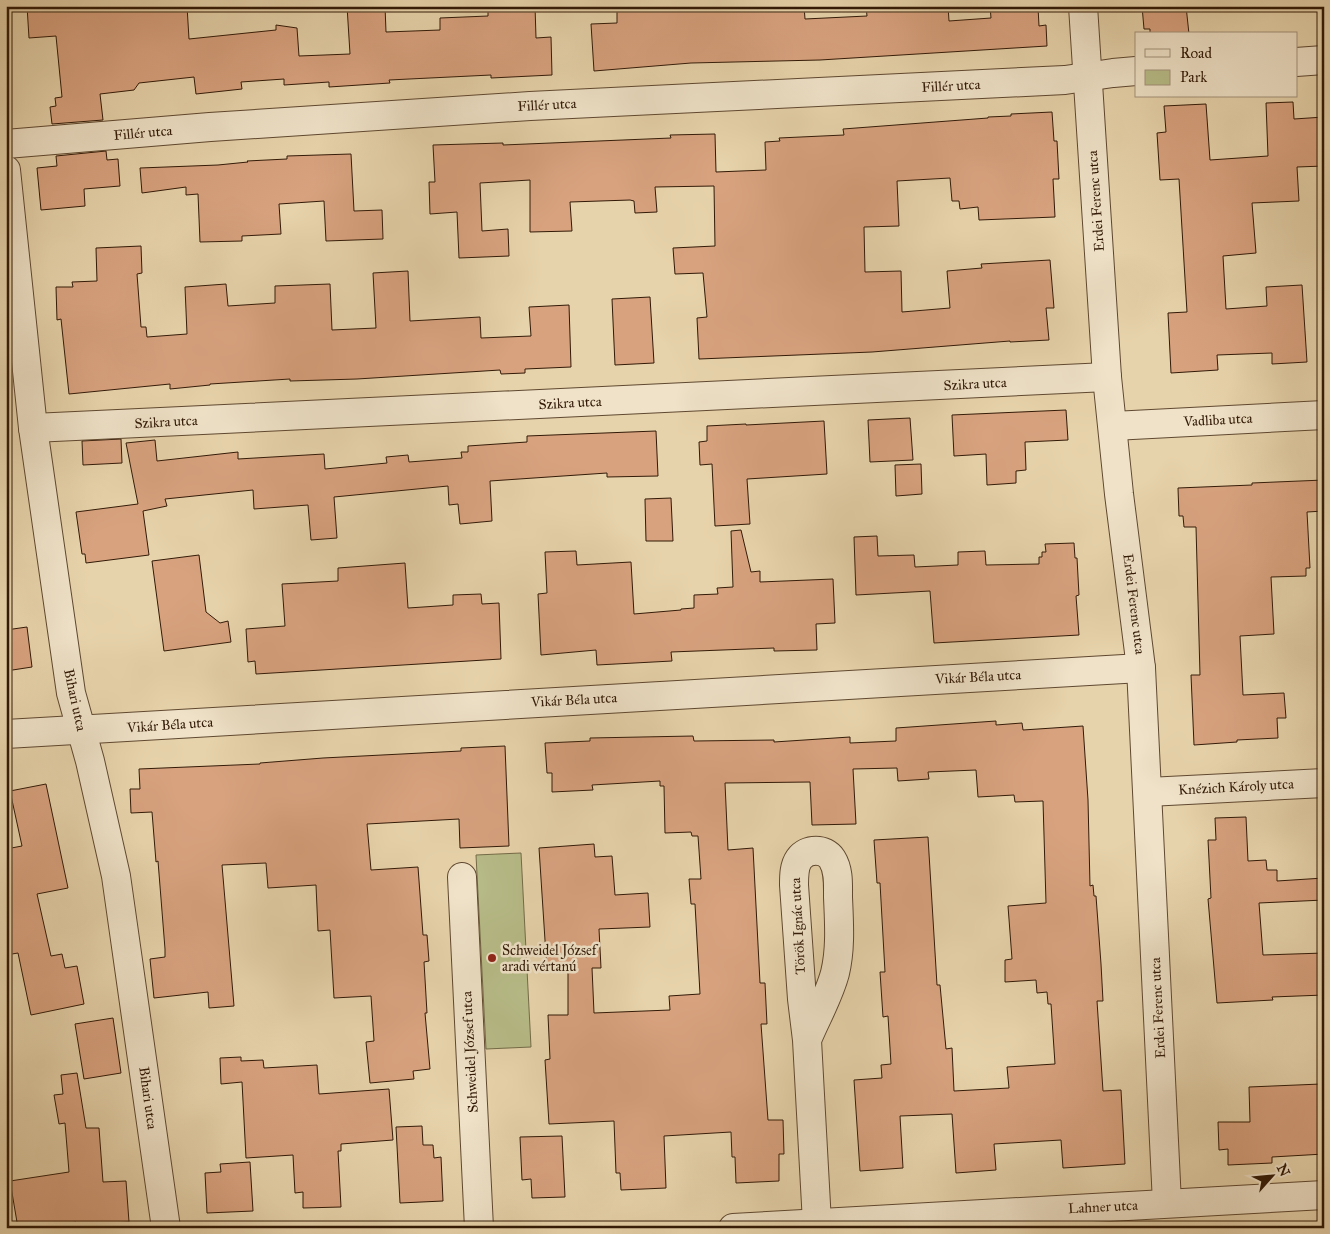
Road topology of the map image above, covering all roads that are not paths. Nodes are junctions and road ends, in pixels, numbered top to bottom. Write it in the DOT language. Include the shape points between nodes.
graph roads {
  1 [pos="1083,6"];
  2 [pos="1324,60"];
  3 [pos="1298,62"];
  4 [pos="1135,71"];
  5 [pos="1088,76"];
  6 [pos="6,144"];
  7 [pos="6,170"];
  8 [pos="1107,377"];
  9 [pos="1324,415"];
  10 [pos="1113,426"];
  11 [pos="33,428"];
  12 [pos="1142,668"];
  13 [pos="81,731"];
  14 [pos="6,734"];
  15 [pos="1324,783"];
  16 [pos="1148,792"];
  17 [pos="462,877"];
  18 [pos="807,1040"];
  19 [pos="1324,1195"];
  20 [pos="1151,1212"];
  21 [pos="817,1223"];
  22 [pos="166,1228"];
  23 [pos="479,1228"];
  24 [pos="733,1228"];
  1 -- 5 [label="street, Erdei Ferenc utca"];
  2 -- 3 [label="street"];
  4 -- 5 [label="street, Fillér utca"];
  5 -- 6 [label="street, Fillér utca" via="1065,80 417,113"];
  5 -- 8 [label="street, Erdei Ferenc utca"];
  7 -- 11 [label="street, Bihari utca"];
  8 -- 10 [label="street, Erdei Ferenc utca"];
  8 -- 11 [label="street, Szikra utca"];
  9 -- 10 [label="street, Vadliba utca"];
  10 -- 12 [label="street, Erdei Ferenc utca"];
  11 -- 13 [label="street, Bihari utca" via="71,693"];
  12 -- 13 [label="street, Vikár Béla utca"];
  12 -- 16 [label="street, Erdei Ferenc utca"];
  13 -- 14 [label="street, Vikár Béla utca"];
  13 -- 22 [label="street, Bihari utca" via="116,876"];
  15 -- 16 [label="street, Knézich Károly utca"];
  16 -- 20 [label="street, Erdei Ferenc utca"];
  17 -- 23 [label="street, Schweidel József utca"];
  18 -- 18 [label="street, Török Ignác utca" via="794,879 799,859 815,850 831,857 836,871 839,943 832,982"];
  18 -- 21 [label="street, Török Ignác utca"];
  19 -- 20 [label="street, Lahner utca"];
  20 -- 21 [label="street, Lahner utca"];
  21 -- 24 [label="street, Lahner utca"];
}
